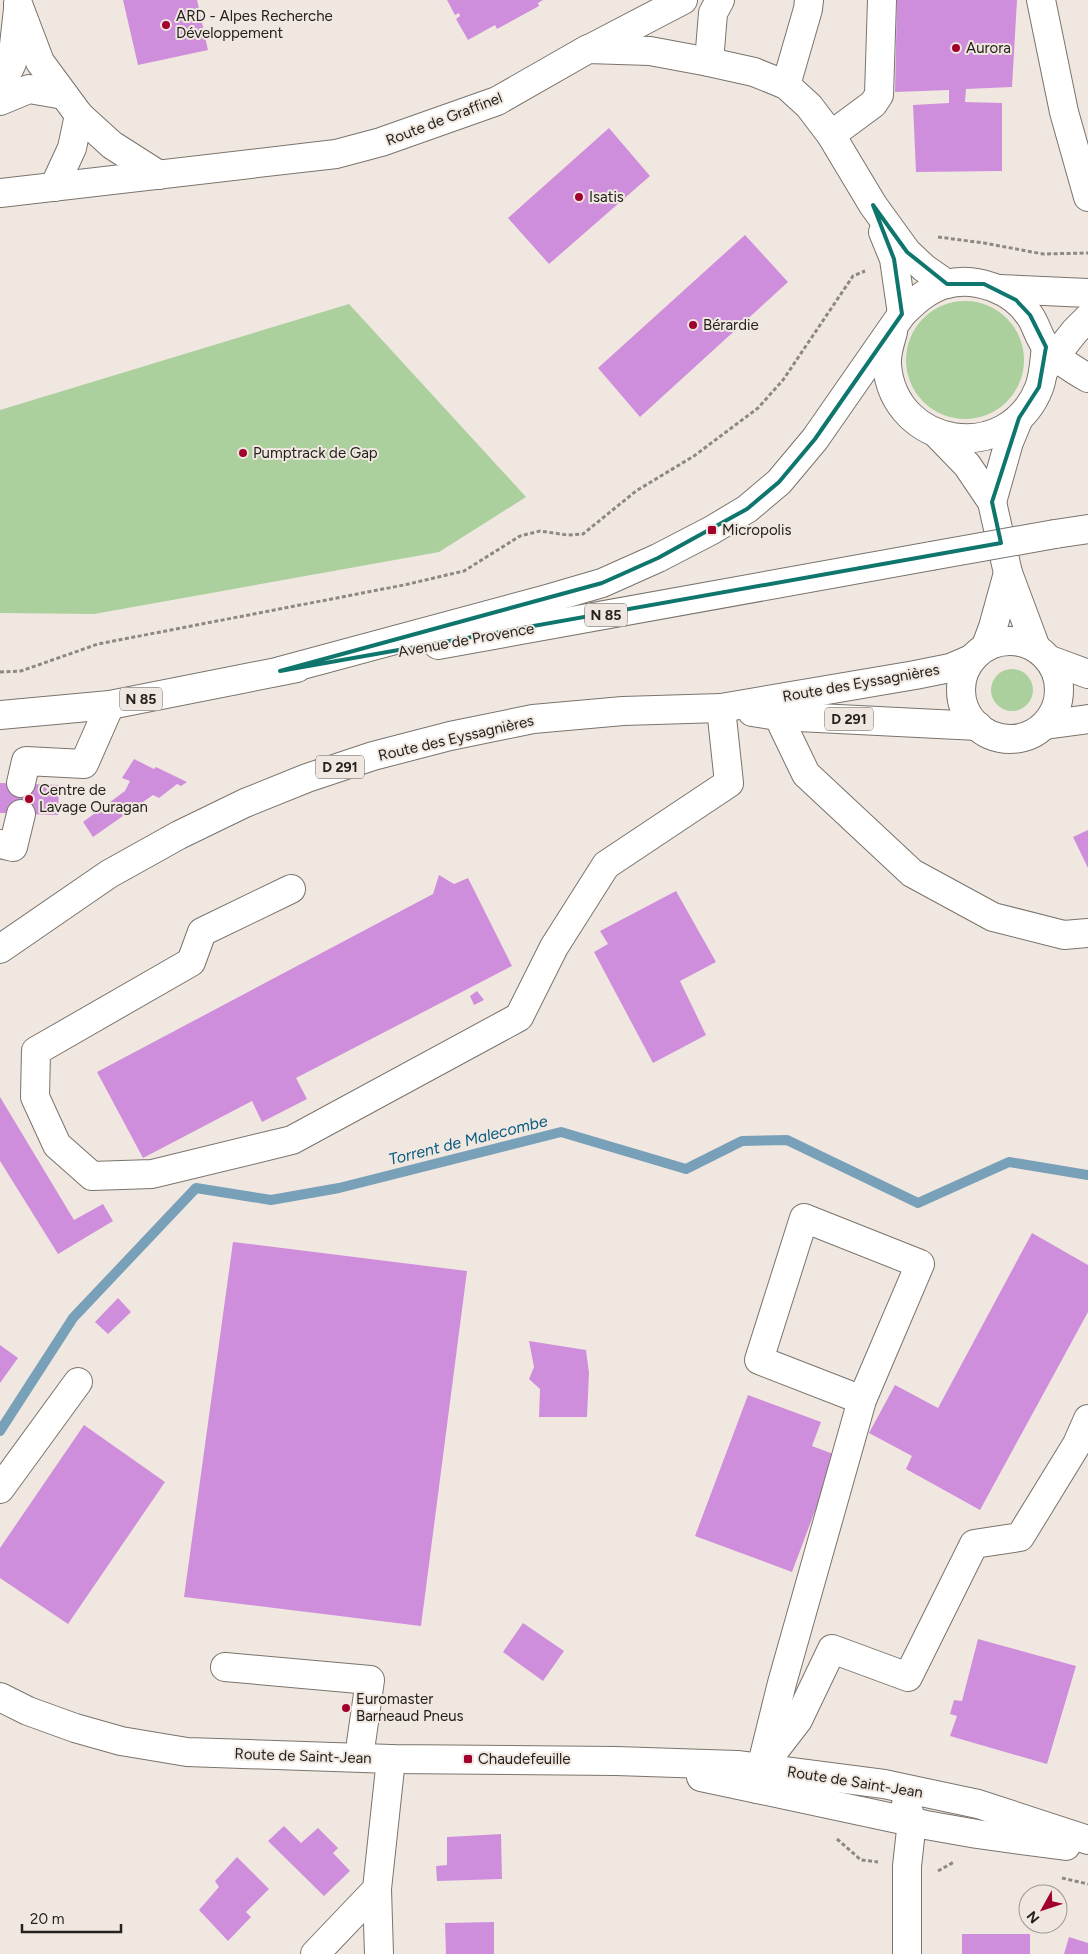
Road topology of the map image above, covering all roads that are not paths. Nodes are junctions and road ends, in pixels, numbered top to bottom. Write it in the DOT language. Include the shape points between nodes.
graph roads {
  1 [pos="683,0"];
  2 [pos="720,0"];
  3 [pos="882,0"];
  4 [pos="1041,0"];
  5 [pos="18,2"];
  6 [pos="805,3"];
  7 [pos="588,49"];
  8 [pos="709,62"];
  9 [pos="786,85"];
  10 [pos="0,88"];
  11 [pos="0,101"];
  12 [pos="71,105"];
  13 [pos="831,135"];
  14 [pos="159,175"];
  15 [pos="54,186"];
  16 [pos="0,194"];
  17 [pos="1088,197"];
  18 [pos="901,255"];
  19 [pos="946,284"];
  20 [pos="999,290"];
  21 [pos="1088,293"];
  22 [pos="1088,318"];
  23 [pos="898,321"];
  24 [pos="1048,358"];
  25 [pos="1088,378"];
  26 [pos="1019,418"];
  27 [pos="938,434"];
  28 [pos="992,502"];
  29 [pos="1088,529"];
  30 [pos="1008,573"];
  31 [pos="979,653"];
  32 [pos="1043,654"];
  33 [pos="280,671"];
  34 [pos="1088,674"];
  35 [pos="110,705"];
  36 [pos="721,708"];
  37 [pos="0,715"];
  38 [pos="778,716"];
  39 [pos="1088,719"];
  40 [pos="1045,725"];
  41 [pos="978,726"];
  42 [pos="21,784"];
  43 [pos="21,814"];
  44 [pos="0,844"];
  45 [pos="291,890"];
  46 [pos="1088,933"];
  47 [pos="0,949"];
  48 [pos="78,1382"];
  49 [pos="862,1400"];
  50 [pos="1088,1419"];
  51 [pos="1083,1445"];
  52 [pos="0,1489"];
  53 [pos="225,1667"];
  54 [pos="0,1696"];
  55 [pos="359,1757"];
  56 [pos="391,1759"];
  57 [pos="759,1778"];
  58 [pos="884,1784"];
  59 [pos="978,1804"];
  60 [pos="912,1821"];
  61 [pos="1088,1840"];
  62 [pos="1088,1848"];
  63 [pos="377,1889"];
  64 [pos="315,1954"];
  65 [pos="378,1954"];
  66 [pos="907,1954"];
  1 -- 7 [label="main road, Route de Graffinel"];
  2 -- 8 [label="main road" via="713,13"];
  3 -- 13 [label="main road" via="879,96"];
  4 -- 17 [label="main road" via="1064,112"];
  5 -- 10 [label="main road" via="12,63"];
  5 -- 12 [label="main road" via="40,62"];
  6 -- 9 [label="main road"];
  7 -- 8 [label="main road" via="650,50"];
  7 -- 14 [label="main road, Route de Graffinel" via="497,101 381,142 336,154"];
  8 -- 9 [label="main road" via="754,72"];
  9 -- 13 [label="main road" via="809,106"];
  11 -- 12 [label="main road" via="29,89"];
  12 -- 14 [label="main road" via="112,145"];
  12 -- 15 [label="main road" via="72,148"];
  13 -- 18 [label="main road"];
  14 -- 15 [label="main road, Route de Graffinel"];
  15 -- 16 [label="main road, Route de Graffinel"];
  18 -- 19 [label="main road"];
  18 -- 23 [label="main road"];
  19 -- 20 [label="main road" via="968,282"];
  19 -- 23 [label="main road" via="916,299"];
  20 -- 21 [label="main road"];
  20 -- 24 [label="main road" via="1016,300 1030,315"];
  22 -- 24 [label="main road"];
  23 -- 27 [label="main road" via="888,348 891,385 913,419"];
  23 -- 33 [label="main road" via="815,439 779,482 747,509 712,530 602,583"];
  24 -- 25 [label="main road"];
  24 -- 26 [label="main road" via="1031,404"];
  26 -- 27 [label="main road" via="999,432 976,438 952,438"];
  26 -- 28 [label="main road"];
  27 -- 28 [label="main road" via="967,466"];
  28 -- 30 [label="main road"];
  29 -- 33 [label="main road, Avenue de Provence / N 85, bridge"];
  30 -- 31 [label="main road" via="993,627"];
  30 -- 32 [label="main road"];
  31 -- 32 [label="main road" via="998,642 1011,640 1024,642"];
  31 -- 36 [label="main road, Route des Eyssagnières / D 291" via="950,668"];
  31 -- 41 [label="main road" via="964,672 961,687 968,715"];
  32 -- 34 [label="main road"];
  32 -- 40 [label="main road" via="1057,673 1060,687 1054,714"];
  33 -- 35 [label="main road, Avenue de Provence / N 85"];
  35 -- 37 [label="main road, Avenue de Provence / N 85"];
  35 -- 42 [label="main road" via="84,764 26,761"];
  36 -- 38 [label="main road, Route des Eyssagnières / D 291"];
  36 -- 45 [label="main road" via="729,783 606,865 554,947 519,1017 292,1140 152,1174 92,1176 57,1145 35,1097 36,1052 191,962 202,932"];
  36 -- 47 [label="main road, Route des Eyssagnières / D 291" via="624,711 534,719 442,738 306,778 179,834 109,874"];
  38 -- 41 [label="main road, Route des Eyssagnières / D 291"];
  38 -- 46 [label="main road" via="806,774 912,873 992,917 1064,936"];
  39 -- 40 [label="main road"];
  40 -- 41 [label="main road" via="1033,734 1004,739"];
  43 -- 44 [label="main road" via="13,847"];
  48 -- 52 [label="main road"];
  49 -- 49 [label="main road" via="760,1360 804,1218 920,1264"];
  49 -- 57 [label="main road" via="782,1683"];
  50 -- 51 [label="main road"];
  51 -- 57 [label="main road" via="1020,1537 974,1544 908,1677 832,1650 798,1720"];
  53 -- 55 [label="main road" via="370,1680"];
  54 -- 55 [label="main road, Route de Saint-Jean" via="28,1711 121,1741 186,1752"];
  55 -- 56 [label="main road, Route de Saint-Jean"];
  56 -- 57 [label="main road, Route de Saint-Jean" via="616,1761"];
  56 -- 63 [label="main road"];
  57 -- 58 [label="main road, Route de Saint-Jean"];
  57 -- 60 [label="main road, Route de Saint-Jean"];
  58 -- 59 [label="main road, Route de Saint-Jean"];
  58 -- 60 [label="main road" via="906,1804"];
  59 -- 60 [label="main road" via="955,1814 924,1810"];
  59 -- 61 [label="main road, Route de Saint-Jean"];
  60 -- 62 [label="main road, Route de Saint-Jean" via="977,1834"];
  60 -- 66 [label="main road" via="907,1866"];
  63 -- 64 [label="main road"];
  63 -- 65 [label="main road"];
}
